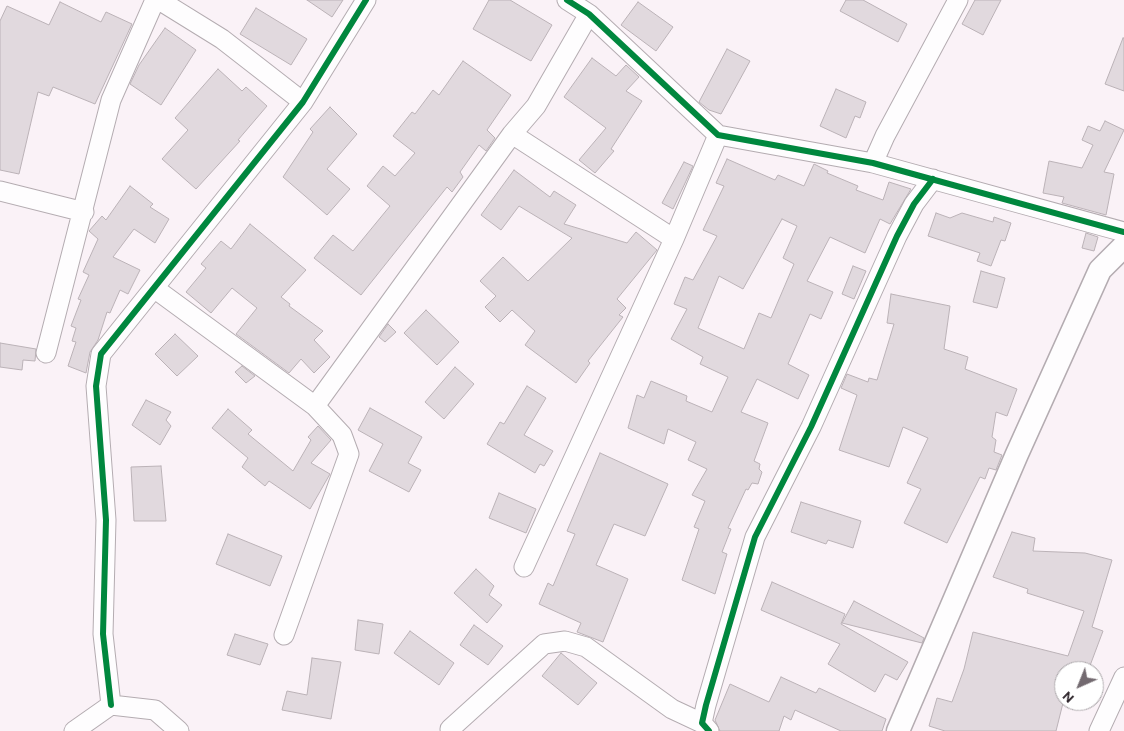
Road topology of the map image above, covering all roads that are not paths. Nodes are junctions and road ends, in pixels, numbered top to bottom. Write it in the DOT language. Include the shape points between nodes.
graph roads {
  1 [pos="155,0"];
  2 [pos="159,0"];
  3 [pos="366,0"];
  4 [pos="567,0"];
  5 [pos="958,0"];
  6 [pos="589,14"];
  7 [pos="302,102"];
  8 [pos="512,134"];
  9 [pos="718,135"];
  10 [pos="873,163"];
  11 [pos="933,179"];
  12 [pos="0,190"];
  13 [pos="84,212"];
  14 [pos="1124,232"];
  15 [pos="674,239"];
  16 [pos="1124,246"];
  17 [pos="154,288"];
  18 [pos="46,352"];
  19 [pos="315,406"];
  20 [pos="524,567"];
  21 [pos="284,635"];
  22 [pos="1124,677"];
  23 [pos="111,705"];
  24 [pos="706,727"];
  25 [pos="450,729"];
  26 [pos="74,731"];
  27 [pos="179,731"];
  28 [pos="898,731"];
  29 [pos="1099,731"];
  1 -- 13 [label="street" via="111,100"];
  2 -- 7 [label="street" via="222,39"];
  3 -- 7 [label="street"];
  4 -- 6 [label="street"];
  5 -- 10 [label="street"];
  6 -- 8 [label="street" via="536,106"];
  6 -- 9 [label="street"];
  7 -- 17 [label="street"];
  8 -- 15 [label="street"];
  8 -- 19 [label="street"];
  9 -- 10 [label="street"];
  9 -- 15 [label="street"];
  10 -- 11 [label="street"];
  11 -- 14 [label="street"];
  11 -- 24 [label="street" via="914,204 897,236 811,427 755,537"];
  12 -- 13 [label="street"];
  13 -- 18 [label="street"];
  15 -- 20 [label="street"];
  16 -- 28 [label="street" via="1100,270"];
  17 -- 19 [label="street"];
  17 -- 23 [label="street" via="101,354 96,386 106,520 103,634"];
  19 -- 21 [label="street" via="342,435 350,454"];
  22 -- 29 [label="street"];
  23 -- 26 [label="street"];
  23 -- 27 [label="street" via="155,710"];
  24 -- 25 [label="street" via="672,709 586,647 565,641 544,644"];
}
